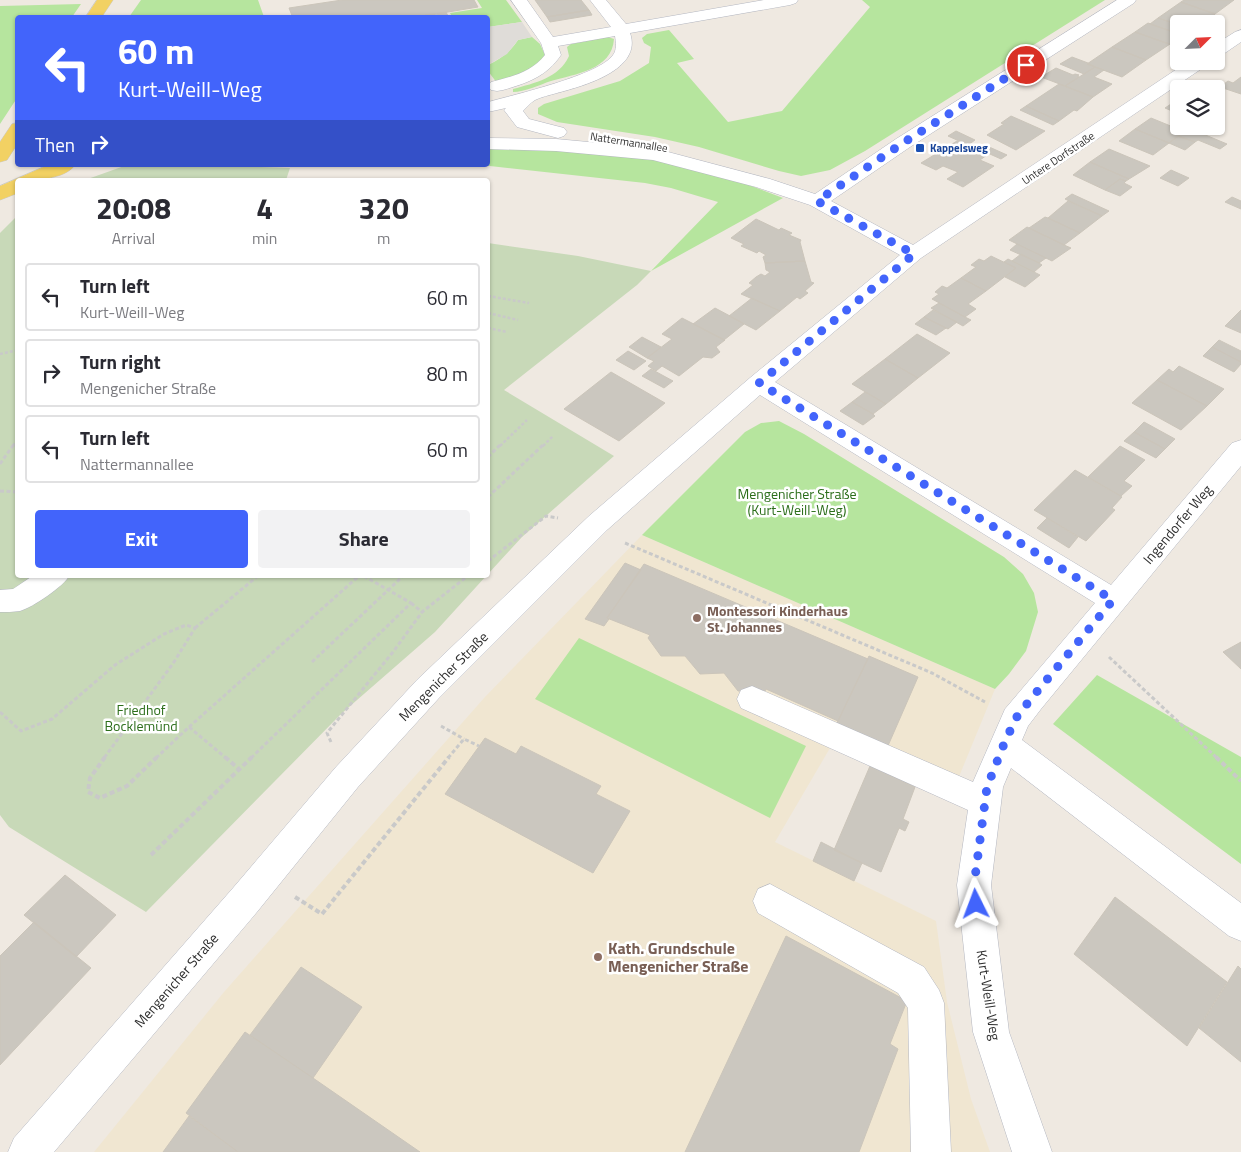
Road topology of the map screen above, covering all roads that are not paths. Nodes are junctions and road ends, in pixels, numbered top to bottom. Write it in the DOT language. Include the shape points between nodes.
graph roads {
  1 [pos="104,0"];
  2 [pos="519,0"];
  3 [pos="598,0"];
  4 [pos="790,0"];
  5 [pos="1128,0"];
  6 [pos="95,15"];
  7 [pos="621,30"];
  8 [pos="1241,35"];
  9 [pos="549,43"];
  10 [pos="1225,45"];
  11 [pos="1188,70"];
  12 [pos="490,89"];
  13 [pos="529,96"];
  14 [pos="490,106"];
  15 [pos="15,132"];
  16 [pos="558,132"];
  17 [pos="490,133"];
  18 [pos="490,143"];
  19 [pos="0,156"];
  20 [pos="60,167"];
  21 [pos="33,178"];
  22 [pos="763,183"];
  23 [pos="15,186"];
  24 [pos="0,194"];
  25 [pos="817,201"];
  26 [pos="914,254"];
  27 [pos="759,383"];
  28 [pos="1241,448"];
  29 [pos="51,578"];
  30 [pos="1113,600"];
  31 [pos="0,601"];
  32 [pos="752,699"];
  33 [pos="1004,744"];
  34 [pos="984,802"];
  35 [pos="770,901"];
  36 [pos="1241,924"];
  37 [pos="28,1152"];
  38 [pos="931,1152"];
  39 [pos="1032,1152"];
  1 -- 6 [label="main road"];
  2 -- 9 [label="street"];
  3 -- 7 [label="street"];
  4 -- 7 [label="street"];
  5 -- 25 [label="street"];
  7 -- 9 [label="street"];
  7 -- 13 [label="street" via="623,50 620,58 607,68"];
  8 -- 10 [label="street"];
  9 -- 12 [label="street" via="552,55 546,66 529,77"];
  11 -- 26 [label="street, Untere Dorfstraße"];
  13 -- 14 [label="street"];
  13 -- 16 [label="street" via="513,110 524,123"];
  15 -- 19 [label="main road"];
  16 -- 17 [label="street, Nattermannallee"];
  16 -- 22 [label="street, Nattermannallee" via="661,146 737,168"];
  18 -- 22 [label="street, Nattermannallee" via="653,154"];
  20 -- 21 [label="main road"];
  22 -- 25 [label="street, Nattermannallee"];
  23 -- 24 [label="main road"];
  25 -- 26 [label="street, Nattermannallee"];
  26 -- 27 [label="street, Mengenicher Straße"];
  27 -- 30 [label="street"];
  27 -- 37 [label="street, Mengenicher Straße" via="598,523 428,690 347,777"];
  28 -- 30 [label="street, Ingendorfer Weg"];
  29 -- 31 [label="street" via="18,600"];
  30 -- 33 [label="street, Kurt-Weill-Weg" via="1016,718"];
  32 -- 34 [label="street"];
  33 -- 34 [label="street, Kurt-Weill-Weg"];
  33 -- 36 [label="street"];
  34 -- 39 [label="street, Kurt-Weill-Weg" via="974,885 992,1032"];
  35 -- 38 [label="street" via="911,980 926,1003"];
}
